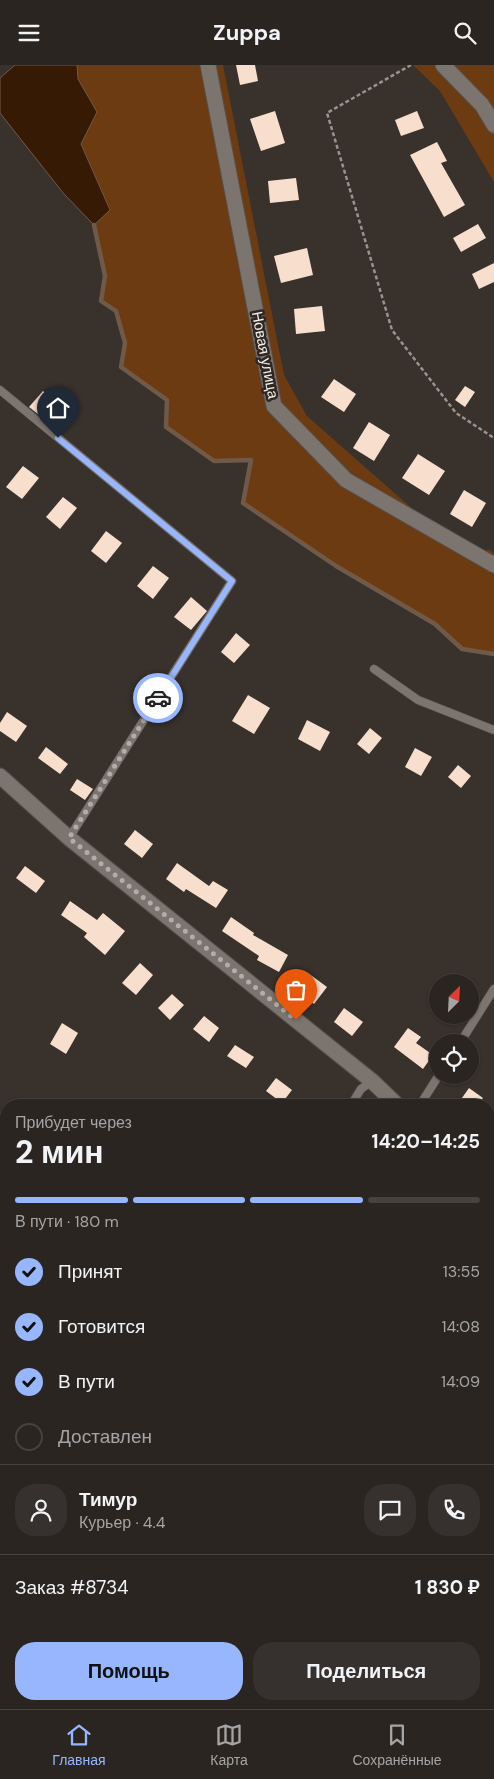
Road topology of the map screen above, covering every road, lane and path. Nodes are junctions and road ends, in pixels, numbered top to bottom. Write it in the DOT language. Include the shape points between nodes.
graph roads {
  1 [pos="208,65"];
  2 [pos="411,65"];
  3 [pos="443,65"];
  4 [pos="494,125"];
  5 [pos="0,391"];
  6 [pos="494,438"];
  7 [pos="494,565"];
  8 [pos="374,669"];
  9 [pos="494,730"];
  10 [pos="0,776"];
  11 [pos="69,838"];
  12 [pos="494,989"];
  13 [pos="466,1034"];
  14 [pos="372,1081"];
  15 [pos="433,1084"];
  16 [pos="354,1099"];
  17 [pos="391,1099"];
  18 [pos="424,1099"];
  1 -- 7 [label="street, Новая улица" via="274,407 346,480"];
  2 -- 6 [label="path" via="327,113 392,330 456,413"];
  3 -- 4 [label="street" via="482,105"];
  5 -- 11 [label="lane" via="232,581"];
  8 -- 9 [label="lane" via="418,700"];
  10 -- 11 [label="street"];
  11 -- 14 [label="street"];
  12 -- 13 [label="lane"];
  14 -- 16 [label="lane"];
  14 -- 17 [label="street"];
  15 -- 18 [label="lane"];
}
